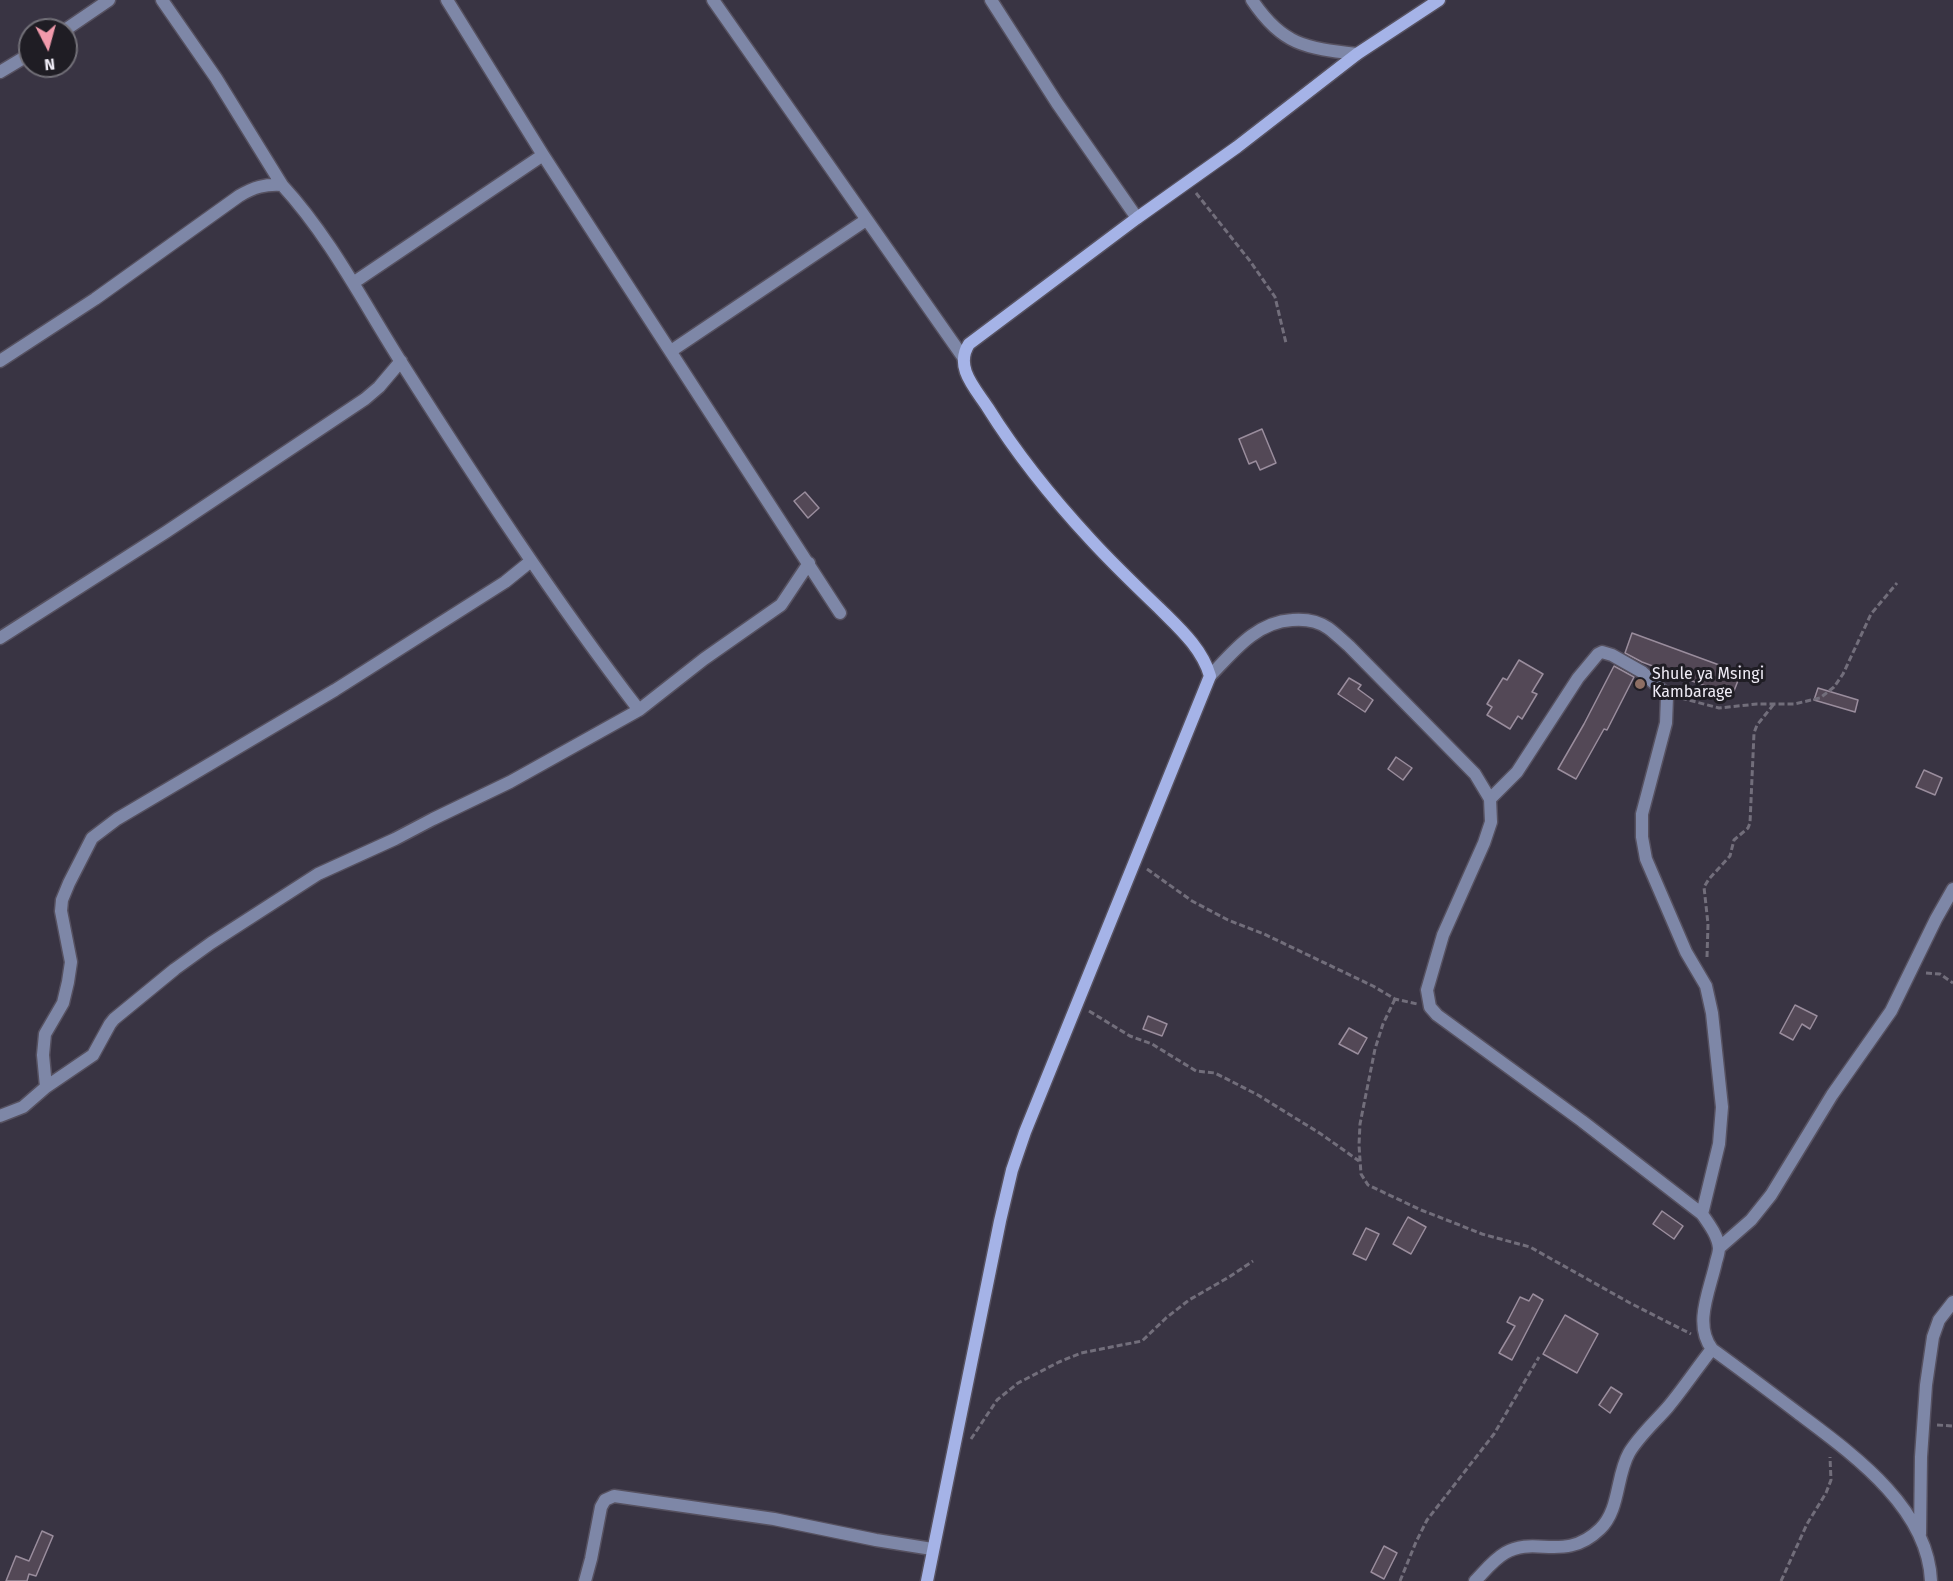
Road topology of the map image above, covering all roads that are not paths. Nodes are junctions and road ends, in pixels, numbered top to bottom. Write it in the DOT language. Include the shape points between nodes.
graph roads {
  1 [pos="109,0"];
  2 [pos="162,0"];
  3 [pos="447,0"];
  4 [pos="713,0"];
  5 [pos="991,0"];
  6 [pos="1252,0"];
  7 [pos="1439,0"];
  8 [pos="78,21"];
  9 [pos="1356,54"];
  10 [pos="18,61"];
  11 [pos="0,72"];
  12 [pos="543,155"];
  13 [pos="282,185"];
  14 [pos="1137,218"];
  15 [pos="866,220"];
  16 [pos="353,283"];
  17 [pos="671,351"];
  18 [pos="963,357"];
  19 [pos="0,361"];
  20 [pos="400,361"];
  21 [pos="531,561"];
  22 [pos="809,563"];
  23 [pos="840,613"];
  24 [pos="0,638"];
  25 [pos="1210,676"];
  26 [pos="639,710"];
  27 [pos="1490,799"];
  28 [pos="1953,889"];
  29 [pos="46,1087"];
  30 [pos="0,1116"];
  31 [pos="1702,1214"];
  32 [pos="1719,1248"];
  33 [pos="1953,1302"];
  34 [pos="1709,1345"];
  35 [pos="1920,1540"];
  36 [pos="932,1549"];
  37 [pos="585,1581"];
  38 [pos="927,1581"];
  39 [pos="1475,1581"];
  40 [pos="1930,1581"];
  1 -- 8 [label="street"];
  2 -- 13 [label="street"];
  3 -- 12 [label="street"];
  4 -- 15 [label="street"];
  5 -- 14 [label="street"];
  6 -- 9 [label="street" via="1279,33 1301,45"];
  7 -- 9 [label="street"];
  9 -- 14 [label="street" via="1237,147"];
  10 -- 11 [label="street"];
  12 -- 16 [label="street"];
  12 -- 17 [label="street"];
  13 -- 16 [label="street"];
  13 -- 19 [label="street" via="253,187"];
  14 -- 18 [label="street" via="969,344"];
  15 -- 17 [label="street"];
  15 -- 18 [label="street"];
  16 -- 20 [label="street"];
  17 -- 22 [label="street"];
  18 -- 25 [label="street" via="965,372 1009,442 1092,541 1189,638"];
  20 -- 21 [label="street"];
  20 -- 24 [label="street" via="365,399"];
  21 -- 26 [label="street"];
  21 -- 29 [label="street" via="505,582 335,690 117,819 92,838 62,900 71,962 63,1003 45,1035"];
  22 -- 23 [label="street"];
  22 -- 26 [label="street" via="781,605"];
  25 -- 27 [label="street" via="1259,630 1279,621 1304,619 1326,627 1475,774"];
  25 -- 36 [label="street" via="1012,1170"];
  26 -- 29 [label="street" via="510,782 318,874 284,895 175,969 114,1019 93,1055"];
  27 -- 31 [label="street" via="1491,822 1443,935 1427,990 1430,1007"];
  27 -- 31 [label="street" via="1516,772 1598,654 1612,655 1642,672 1665,693 1666,723 1642,814 1642,837 1660,896 1706,986 1713,1023 1722,1107 1719,1144"];
  28 -- 32 [label="street" via="1891,1011 1832,1095 1771,1195"];
  29 -- 30 [label="street" via="23,1107"];
  31 -- 32 [label="street"];
  32 -- 34 [label="street" via="1704,1311 1703,1325"];
  33 -- 35 [label="street" via="1939,1320 1930,1356 1921,1456"];
  34 -- 35 [label="street" via="1845,1448 1880,1480 1904,1509"];
  34 -- 39 [label="street" via="1668,1407 1627,1456 1612,1509 1602,1528 1574,1546 1506,1552"];
  35 -- 40 [label="street"];
  36 -- 37 [label="street" via="774,1519 614,1496 601,1507"];
  36 -- 38 [label="street"];
}
